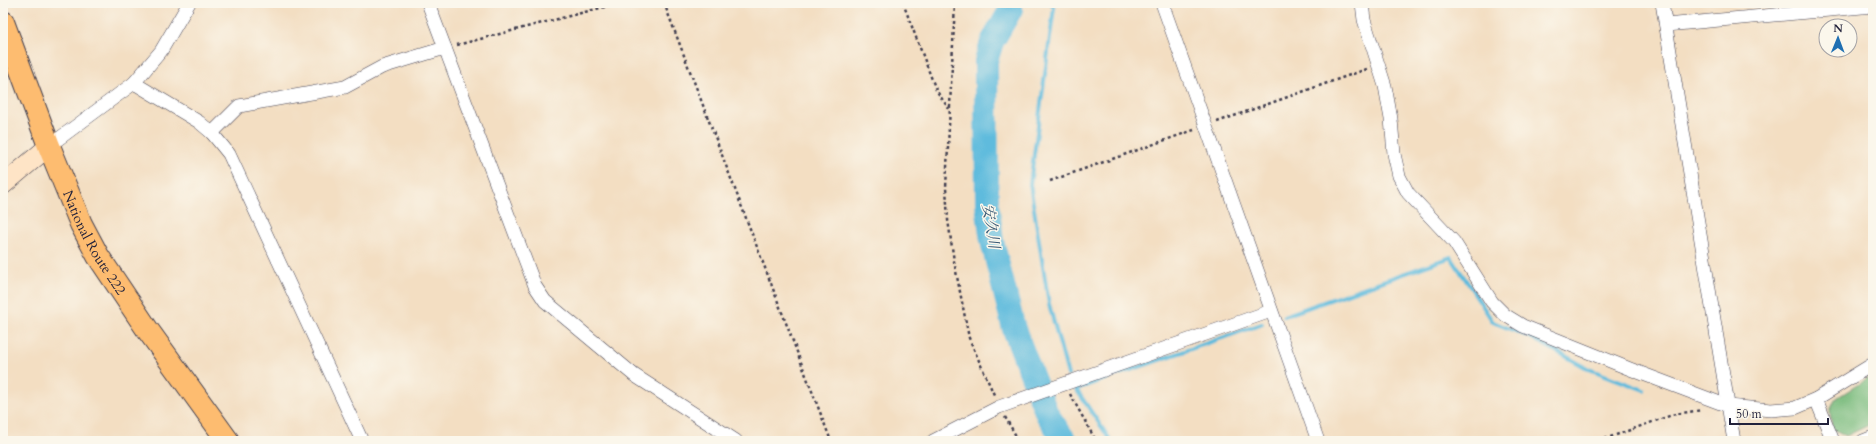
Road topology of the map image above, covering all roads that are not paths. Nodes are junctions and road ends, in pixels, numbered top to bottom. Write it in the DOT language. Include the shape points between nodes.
graph roads {
  1 [pos="189,3"];
  2 [pos="428,3"];
  3 [pos="1162,3"];
  4 [pos="1362,3"];
  5 [pos="1662,3"];
  6 [pos="1873,6"];
  7 [pos="3,22"];
  8 [pos="1666,25"];
  9 [pos="445,48"];
  10 [pos="134,83"];
  11 [pos="212,133"];
  12 [pos="49,146"];
  13 [pos="3,185"];
  14 [pos="1271,311"];
  15 [pos="1873,364"];
  16 [pos="1816,399"];
  17 [pos="1728,406"];
  18 [pos="1873,437"];
  19 [pos="228,441"];
  20 [pos="362,441"];
  21 [pos="736,441"];
  22 [pos="933,441"];
  23 [pos="1318,441"];
  24 [pos="1734,441"];
  25 [pos="1833,441"];
  26 [pos="1863,441"];
  1 -- 10 [label="street" via="161,51"];
  2 -- 9 [label="street"];
  3 -- 14 [label="street"];
  4 -- 17 [label="street" via="1364,20 1379,65 1391,119 1399,176 1408,193 1454,242 1492,302 1505,315 1523,326"];
  5 -- 8 [label="street"];
  6 -- 8 [label="street"];
  7 -- 12 [label="highway, National Route 222"];
  8 -- 17 [label="street"];
  9 -- 11 [label="street" via="382,67 345,87 239,106"];
  9 -- 21 [label="street" via="535,286 545,301 634,375"];
  10 -- 11 [label="street" via="199,122"];
  10 -- 12 [label="street"];
  11 -- 20 [label="street" via="229,154"];
  12 -- 13 [label="street"];
  12 -- 19 [label="highway, National Route 222" via="81,224 98,256"];
  14 -- 22 [label="street" via="999,407"];
  14 -- 23 [label="street"];
  15 -- 16 [label="street"];
  16 -- 17 [label="street" via="1795,408 1771,410"];
  16 -- 25 [label="street"];
  17 -- 24 [label="street"];
  18 -- 26 [label="street"];
}
